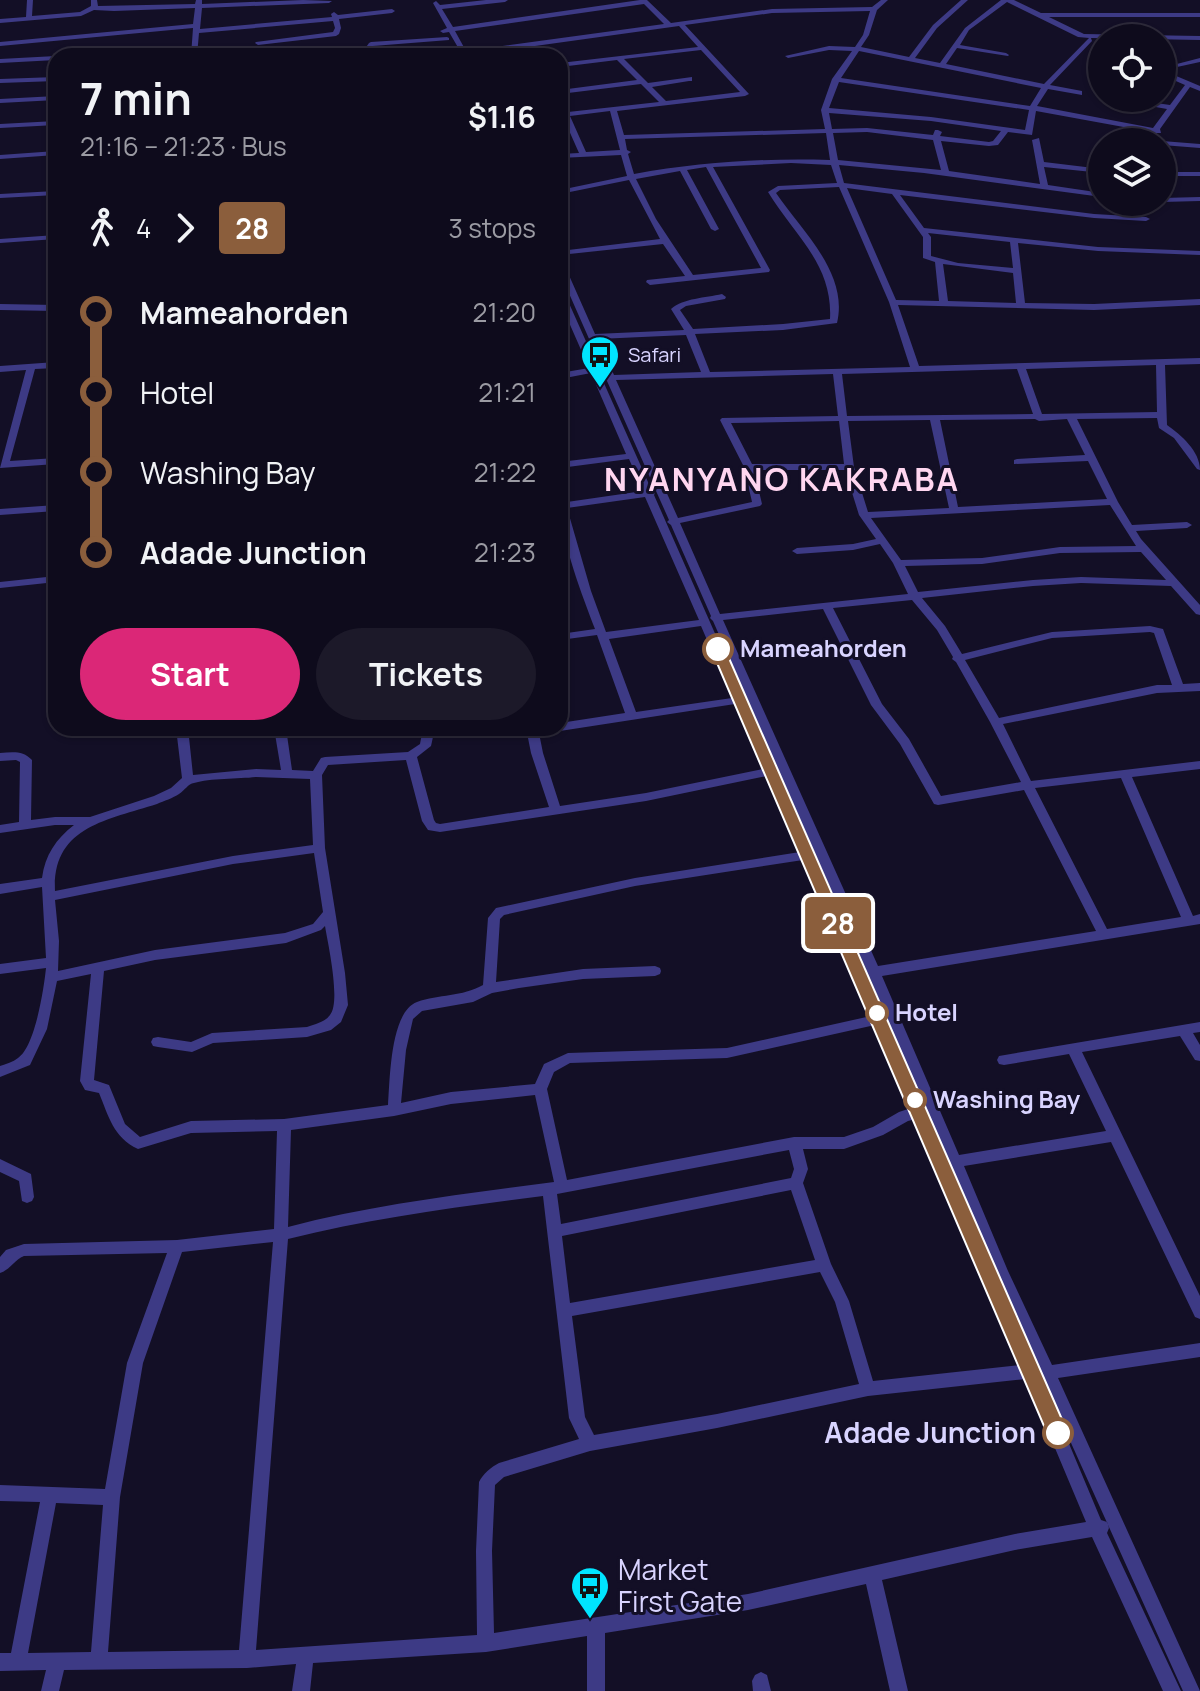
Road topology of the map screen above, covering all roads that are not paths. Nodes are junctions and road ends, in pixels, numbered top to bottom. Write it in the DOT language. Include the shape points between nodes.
graph roads {
  1 [pos="30,0"];
  2 [pos="426,0"];
  3 [pos="505,0"];
  4 [pos="885,0"];
  5 [pos="965,0"];
  6 [pos="1007,0"];
  7 [pos="329,1"];
  8 [pos="644,1"];
  9 [pos="94,4"];
  10 [pos="198,4"];
  11 [pos="436,4"];
  12 [pos="114,9"];
  13 [pos="874,9"];
  14 [pos="392,11"];
  15 [pos="1036,15"];
  16 [pos="1200,15"];
  17 [pos="335,18"];
  18 [pos="29,19"];
  19 [pos="0,21"];
  20 [pos="681,24"];
  21 [pos="669,25"];
  22 [pos="257,26"];
  23 [pos="196,28"];
  24 [pos="447,33"];
  25 [pos="108,35"];
  26 [pos="1080,36"];
  27 [pos="1200,38"];
  28 [pos="1088,39"];
  29 [pos="1088,42"];
  30 [pos="258,43"];
  31 [pos="0,44"];
  32 [pos="529,44"];
  33 [pos="956,46"];
  34 [pos="195,48"];
  35 [pos="258,48"];
  36 [pos="368,48"];
  37 [pos="457,48"];
  38 [pos="505,48"];
  39 [pos="532,48"];
  40 [pos="703,48"];
  41 [pos="859,49"];
  42 [pos="1006,55"];
  43 [pos="788,56"];
  44 [pos="48,58"];
  45 [pos="619,58"];
  46 [pos="911,59"];
  47 [pos="1200,60"];
  48 [pos="0,61"];
  49 [pos="568,64"];
  50 [pos="942,65"];
  51 [pos="1177,65"];
  52 [pos="1176,78"];
  53 [pos="48,79"];
  54 [pos="689,79"];
  55 [pos="836,79"];
  56 [pos="0,81"];
  57 [pos="647,83"];
  58 [pos="1189,84"];
  59 [pos="1045,85"];
  60 [pos="1200,89"];
  61 [pos="568,91"];
  62 [pos="936,93"];
  63 [pos="1079,93"];
  64 [pos="48,98"];
  65 [pos="0,101"];
  66 [pos="665,104"];
  67 [pos="1176,104"];
  68 [pos="1031,108"];
  69 [pos="613,109"];
  70 [pos="825,110"];
  71 [pos="568,113"];
  72 [pos="934,120"];
  73 [pos="48,123"];
  74 [pos="568,125"];
  75 [pos="0,126"];
  76 [pos="1141,128"];
  77 [pos="831,130"];
  78 [pos="1004,132"];
  79 [pos="623,137"];
  80 [pos="936,137"];
  81 [pos="1036,140"];
  82 [pos="1176,144"];
  83 [pos="1200,146"];
  84 [pos="627,152"];
  85 [pos="48,154"];
  86 [pos="583,154"];
  87 [pos="568,155"];
  88 [pos="0,157"];
  89 [pos="833,161"];
  90 [pos="1041,164"];
  91 [pos="708,165"];
  92 [pos="682,168"];
  93 [pos="1088,169"];
  94 [pos="945,172"];
  95 [pos="1176,174"];
  96 [pos="1200,174"];
  97 [pos="632,178"];
  98 [pos="841,185"];
  99 [pos="1044,186"];
  100 [pos="568,190"];
  101 [pos="893,190"];
  102 [pos="48,193"];
  103 [pos="1088,193"];
  104 [pos="0,196"];
  105 [pos="1200,199"];
  106 [pos="1176,200"];
  107 [pos="1146,219"];
  108 [pos="715,229"];
  109 [pos="923,230"];
  110 [pos="48,238"];
  111 [pos="1014,240"];
  112 [pos="0,241"];
  113 [pos="665,241"];
  114 [pos="568,252"];
  115 [pos="1200,253"];
  116 [pos="939,262"];
  117 [pos="1017,271"];
  118 [pos="691,278"];
  119 [pos="650,282"];
  120 [pos="568,283"];
  121 [pos="722,297"];
  122 [pos="893,302"];
  123 [pos="1200,302"];
  124 [pos="944,303"];
  125 [pos="1021,305"];
  126 [pos="0,307"];
  127 [pos="48,308"];
  128 [pos="568,322"];
  129 [pos="689,330"];
  130 [pos="591,337"];
  131 [pos="1200,361"];
  132 [pos="1160,363"];
  133 [pos="48,366"];
  134 [pos="31,367"];
  135 [pos="1021,368"];
  136 [pos="0,369"];
  137 [pos="916,370"];
  138 [pos="837,372"];
  139 [pos="600,375"];
  140 [pos="568,376"];
  141 [pos="707,376"];
  142 [pos="1162,415"];
  143 [pos="1071,417"];
  144 [pos="1039,418"];
  145 [pos="842,419"];
  146 [pos="935,420"];
  147 [pos="632,456"];
  148 [pos="1091,458"];
  149 [pos="48,462"];
  150 [pos="1017,462"];
  151 [pos="568,464"];
  152 [pos="3,465"];
  153 [pos="749,467"];
  154 [pos="849,467"];
  155 [pos="1200,467"];
  156 [pos="650,493"];
  157 [pos="1113,502"];
  158 [pos="568,505"];
  159 [pos="48,509"];
  160 [pos="954,510"];
  161 [pos="0,512"];
  162 [pos="864,515"];
  163 [pos="672,522"];
  164 [pos="1187,525"];
  165 [pos="1129,528"];
  166 [pos="568,530"];
  167 [pos="881,541"];
  168 [pos="1143,549"];
  169 [pos="797,551"];
  170 [pos="898,563"];
  171 [pos="48,580"];
  172 [pos="1173,583"];
  173 [pos="0,585"];
  174 [pos="914,595"];
  175 [pos="826,605"];
  176 [pos="1200,612"];
  177 [pos="710,620"];
  178 [pos="603,633"];
  179 [pos="568,636"];
  180 [pos="957,659"];
  181 [pos="1178,687"];
  182 [pos="1200,687"];
  183 [pos="741,700"];
  184 [pos="632,716"];
  185 [pos="996,722"];
  186 [pos="568,726"];
  187 [pos="183,736"];
  188 [pos="281,736"];
  189 [pos="427,736"];
  190 [pos="534,736"];
  191 [pos="411,756"];
  192 [pos="0,757"];
  193 [pos="1200,765"];
  194 [pos="772,771"];
  195 [pos="287,773"];
  196 [pos="316,775"];
  197 [pos="1125,775"];
  198 [pos="188,779"];
  199 [pos="1028,785"];
  200 [pos="556,810"];
  201 [pos="91,821"];
  202 [pos="25,826"];
  203 [pos="0,829"];
  204 [pos="319,848"];
  205 [pos="808,855"];
  206 [pos="49,882"];
  207 [pos="0,889"];
  208 [pos="49,897"];
  209 [pos="329,913"];
  210 [pos="1194,920"];
  211 [pos="317,927"];
  212 [pos="331,932"];
  213 [pos="1104,935"];
  214 [pos="98,968"];
  215 [pos="0,969"];
  216 [pos="53,969"];
  217 [pos="655,971"];
  218 [pos="867,973"];
  219 [pos="489,988"];
  220 [pos="880,1019"];
  221 [pos="1200,1027"];
  222 [pos="1184,1030"];
  223 [pos="158,1042"];
  224 [pos="1074,1050"];
  225 [pos="1200,1056"];
  226 [pos="1004,1060"];
  227 [pos="0,1072"];
  228 [pos="540,1089"];
  229 [pos="394,1110"];
  230 [pos="920,1112"];
  231 [pos="284,1125"];
  232 [pos="1113,1136"];
  233 [pos="794,1143"];
  234 [pos="955,1162"];
  235 [pos="0,1165"];
  236 [pos="796,1183"];
  237 [pos="555,1188"];
  238 [pos="27,1197"];
  239 [pos="553,1232"];
  240 [pos="281,1235"];
  241 [pos="177,1246"];
  242 [pos="824,1265"];
  243 [pos="0,1267"];
  244 [pos="565,1311"];
  245 [pos="1200,1312"];
  246 [pos="1200,1350"];
  247 [pos="1040,1372"];
  248 [pos="868,1389"];
  249 [pos="590,1443"];
  250 [pos="0,1493"];
  251 [pos="49,1495"];
  252 [pos="112,1497"];
  253 [pos="1116,1524"];
  254 [pos="1097,1529"];
  255 [pos="872,1574"];
  256 [pos="596,1626"];
  257 [pos="486,1643"];
  258 [pos="306,1654"];
  259 [pos="247,1659"];
  260 [pos="57,1661"];
  261 [pos="99,1661"];
  262 [pos="9,1662"];
  263 [pos="50,1691"];
  264 [pos="301,1691"];
  265 [pos="596,1691"];
  266 [pos="899,1691"];
  267 [pos="1172,1691"];
  268 [pos="1192,1691"];
  1 -- 18 [label="street"];
  2 -- 24 [label="street"];
  3 -- 11 [label="street"];
  4 -- 13 [label="street"];
  5 -- 46 [label="street" via="945,15"];
  6 -- 15 [label="street"];
  6 -- 33 [label="street" via="967,29"];
  7 -- 10 [label="street"];
  7 -- 17 [label="street"];
  8 -- 21 [label="street"];
  8 -- 24 [label="street"];
  9 -- 12 [label="street"];
  9 -- 18 [label="street" via="81,14"];
  10 -- 12 [label="street"];
  10 -- 23 [label="street"];
  11 -- 24 [label="street"];
  12 -- 25 [label="street"];
  13 -- 20 [label="street" via="741,12"];
  13 -- 41 [label="street"];
  14 -- 17 [label="street"];
  15 -- 16 [label="street"];
  15 -- 26 [label="street"];
  17 -- 22 [label="street"];
  17 -- 30 [label="street" via="338,33 333,35"];
  18 -- 19 [label="street"];
  20 -- 21 [label="street"];
  20 -- 40 [label="street"];
  21 -- 32 [label="street"];
  22 -- 23 [label="street"];
  22 -- 30 [label="street"];
  23 -- 25 [label="street"];
  23 -- 34 [label="street"];
  24 -- 36 [label="street"];
  24 -- 37 [label="street"];
  25 -- 31 [label="street"];
  26 -- 27 [label="street"];
  26 -- 28 [label="street"];
  29 -- 59 [label="street"];
  30 -- 35 [label="street"];
  32 -- 38 [label="street"];
  32 -- 39 [label="street"];
  33 -- 42 [label="street"];
  33 -- 50 [label="street"];
  40 -- 45 [label="street"];
  40 -- 66 [label="street" via="745,94"];
  41 -- 43 [label="street"];
  41 -- 46 [label="street"];
  41 -- 55 [label="street"];
  44 -- 48 [label="street"];
  45 -- 49 [label="street"];
  45 -- 57 [label="street"];
  46 -- 50 [label="street"];
  47 -- 51 [label="street"];
  50 -- 59 [label="street"];
  52 -- 58 [label="street"];
  53 -- 56 [label="street"];
  54 -- 57 [label="street"];
  55 -- 62 [label="street"];
  55 -- 70 [label="street"];
  57 -- 61 [label="street"];
  57 -- 66 [label="street"];
  58 -- 60 [label="street"];
  58 -- 67 [label="street"];
  59 -- 63 [label="street"];
  59 -- 68 [label="street"];
  62 -- 68 [label="street"];
  62 -- 72 [label="street"];
  64 -- 65 [label="street"];
  66 -- 69 [label="street"];
  68 -- 76 [label="street"];
  68 -- 78 [label="street" via="1029,133"];
  69 -- 71 [label="street"];
  69 -- 79 [label="street"];
  70 -- 72 [label="street"];
  70 -- 77 [label="street"];
  72 -- 78 [label="street"];
  72 -- 80 [label="street"];
  73 -- 75 [label="street"];
  74 -- 86 [label="street"];
  77 -- 79 [label="street"];
  77 -- 80 [label="street"];
  77 -- 89 [label="street"];
  78 -- 80 [label="street" via="989,144"];
  79 -- 84 [label="street"];
  80 -- 94 [label="street"];
  81 -- 90 [label="street"];
  82 -- 83 [label="street"];
  84 -- 86 [label="street"];
  84 -- 97 [label="street"];
  85 -- 88 [label="street"];
  86 -- 87 [label="street"];
  89 -- 91 [label="street"];
  89 -- 94 [label="street"];
  89 -- 98 [label="street"];
  90 -- 93 [label="street"];
  90 -- 99 [label="street"];
  91 -- 92 [label="street"];
  91 -- 118 [label="street" via="766,270"];
  92 -- 97 [label="street"];
  92 -- 108 [label="street"];
  94 -- 99 [label="street"];
  95 -- 96 [label="street"];
  97 -- 100 [label="street"];
  97 -- 113 [label="street"];
  98 -- 101 [label="street"];
  98 -- 122 [label="street"];
  98 -- 129 [label="street" via="772,192 823,268 834,301 834,321"];
  99 -- 103 [label="street"];
  101 -- 107 [label="street"];
  101 -- 109 [label="street"];
  102 -- 104 [label="street"];
  105 -- 106 [label="street"];
  109 -- 111 [label="street"];
  109 -- 116 [label="street" via="925,255"];
  110 -- 112 [label="street"];
  111 -- 115 [label="street"];
  111 -- 117 [label="street"];
  113 -- 114 [label="street"];
  113 -- 118 [label="street"];
  116 -- 117 [label="street"];
  116 -- 124 [label="street"];
  117 -- 125 [label="street"];
  118 -- 119 [label="street"];
  120 -- 130 [label="street"];
  121 -- 129 [label="street" via="676,306"];
  122 -- 124 [label="street"];
  122 -- 137 [label="street"];
  123 -- 125 [label="street"];
  124 -- 125 [label="street"];
  126 -- 127 [label="street"];
  128 -- 139 [label="street"];
  129 -- 130 [label="street"];
  129 -- 141 [label="street"];
  130 -- 139 [label="street"];
  131 -- 132 [label="street"];
  132 -- 135 [label="street"];
  132 -- 142 [label="street"];
  133 -- 134 [label="street"];
  134 -- 136 [label="street"];
  134 -- 152 [label="street"];
  135 -- 137 [label="street"];
  135 -- 144 [label="street"];
  137 -- 138 [label="street"];
  138 -- 141 [label="street"];
  138 -- 145 [label="street"];
  139 -- 140 [label="street"];
  139 -- 141 [label="street"];
  139 -- 147 [label="street"];
  139 -- 163 [label="street"];
  142 -- 143 [label="street"];
  142 -- 155 [label="street" via="1162,426 1177,436"];
  143 -- 144 [label="street"];
  143 -- 148 [label="street"];
  144 -- 146 [label="street"];
  145 -- 146 [label="street"];
  145 -- 153 [label="street" via="725,420"];
  145 -- 154 [label="street"];
  146 -- 160 [label="street"];
  147 -- 151 [label="street"];
  147 -- 156 [label="street"];
  148 -- 150 [label="street"];
  148 -- 157 [label="street"];
  149 -- 152 [label="street"];
  153 -- 154 [label="street"];
  153 -- 163 [label="street" via="757,504"];
  154 -- 162 [label="street"];
  156 -- 158 [label="street"];
  156 -- 177 [label="street"];
  157 -- 160 [label="street"];
  157 -- 165 [label="street"];
  159 -- 161 [label="street"];
  160 -- 162 [label="street"];
  162 -- 167 [label="street"];
  163 -- 177 [label="street"];
  164 -- 165 [label="street"];
  165 -- 168 [label="street"];
  166 -- 178 [label="street"];
  167 -- 169 [label="street"];
  167 -- 170 [label="street"];
  168 -- 170 [label="street"];
  168 -- 172 [label="street"];
  170 -- 174 [label="street"];
  171 -- 173 [label="street"];
  172 -- 174 [label="street" via="1060,581"];
  172 -- 176 [label="street"];
  174 -- 175 [label="street"];
  174 -- 180 [label="street" via="941,628"];
  175 -- 177 [label="street"];
  175 -- 199 [label="street" via="877,705 938,801"];
  177 -- 178 [label="street"];
  177 -- 183 [label="street"];
  177 -- 218 [label="street"];
  178 -- 179 [label="street"];
  178 -- 184 [label="street"];
  180 -- 181 [label="street" via="1052,635 1150,629 1159,631"];
  180 -- 185 [label="street"];
  181 -- 182 [label="street"];
  181 -- 185 [label="street"];
  183 -- 184 [label="street"];
  183 -- 194 [label="street"];
  184 -- 186 [label="street"];
  185 -- 199 [label="street"];
  187 -- 198 [label="street"];
  188 -- 195 [label="street"];
  189 -- 191 [label="street" via="425,746"];
  190 -- 200 [label="street"];
  191 -- 196 [label="street" via="329,760"];
  191 -- 200 [label="street" via="432,827"];
  192 -- 202 [label="street" via="26,760"];
  193 -- 197 [label="street"];
  194 -- 200 [label="street"];
  194 -- 205 [label="street"];
  195 -- 196 [label="street"];
  195 -- 198 [label="street"];
  196 -- 204 [label="street"];
  197 -- 199 [label="street"];
  197 -- 210 [label="street"];
  198 -- 201 [label="street" via="166,795"];
  199 -- 213 [label="street"];
  201 -- 202 [label="street"];
  201 -- 206 [label="street" via="61,844"];
  202 -- 203 [label="street"];
  204 -- 208 [label="street"];
  204 -- 209 [label="street"];
  205 -- 218 [label="street"];
  205 -- 219 [label="street" via="635,882 500,911 494,918"];
  206 -- 207 [label="street"];
  206 -- 208 [label="street"];
  208 -- 216 [label="street"];
  209 -- 211 [label="street"];
  209 -- 212 [label="street"];
  210 -- 213 [label="street"];
  211 -- 212 [label="street"];
  211 -- 214 [label="street" via="270,942 155,955"];
  212 -- 223 [label="street" via="341,1005 326,1026 212,1038 192,1047"];
  213 -- 218 [label="street"];
  214 -- 216 [label="street"];
  214 -- 231 [label="street" via="87,1081 104,1089 130,1139 148,1142 191,1127"];
  215 -- 216 [label="street"];
  216 -- 227 [label="street" via="30,1053 14,1068"];
  217 -- 219 [label="street" via="583,974"];
  218 -- 220 [label="street"];
  218 -- 234 [label="street"];
  219 -- 229 [label="street" via="473,997 411,1011 399,1050"];
  220 -- 228 [label="street" via="727,1053 568,1058 549,1068"];
  220 -- 230 [label="street"];
  221 -- 222 [label="street"];
  222 -- 224 [label="street"];
  222 -- 225 [label="street"];
  224 -- 226 [label="street"];
  224 -- 232 [label="street"];
  228 -- 229 [label="street"];
  228 -- 237 [label="street"];
  229 -- 231 [label="street"];
  230 -- 233 [label="street" via="844,1143"];
  230 -- 247 [label="street"];
  231 -- 240 [label="street"];
  232 -- 234 [label="street"];
  232 -- 245 [label="street"];
  233 -- 236 [label="street" via="801,1169"];
  233 -- 237 [label="street"];
  234 -- 247 [label="street"];
  235 -- 238 [label="street" via="26,1178"];
  236 -- 239 [label="street"];
  236 -- 242 [label="street"];
  237 -- 239 [label="street"];
  237 -- 240 [label="street" via="420,1206"];
  239 -- 244 [label="street"];
  240 -- 241 [label="street"];
  240 -- 259 [label="street"];
  241 -- 243 [label="street" via="24,1250"];
  241 -- 252 [label="street" via="135,1363"];
  242 -- 244 [label="street"];
  242 -- 248 [label="street" via="842,1301"];
  244 -- 249 [label="street" via="577,1418"];
  246 -- 247 [label="street"];
  247 -- 248 [label="street"];
  247 -- 253 [label="street"];
  247 -- 254 [label="street"];
  248 -- 249 [label="street"];
  249 -- 257 [label="street" via="499,1471 487,1482"];
  250 -- 251 [label="street"];
  251 -- 252 [label="street"];
  251 -- 262 [label="street"];
  252 -- 261 [label="street"];
  253 -- 254 [label="street"];
  253 -- 268 [label="street"];
  254 -- 255 [label="street"];
  254 -- 267 [label="street"];
  255 -- 256 [label="street" via="748,1602"];
  255 -- 266 [label="street"];
  256 -- 257 [label="street"];
  256 -- 265 [label="street"];
  257 -- 258 [label="street"];
  258 -- 259 [label="street"];
  258 -- 264 [label="street"];
  259 -- 261 [label="street"];
  260 -- 261 [label="street"];
  260 -- 262 [label="street"];
  260 -- 263 [label="street"];
}
